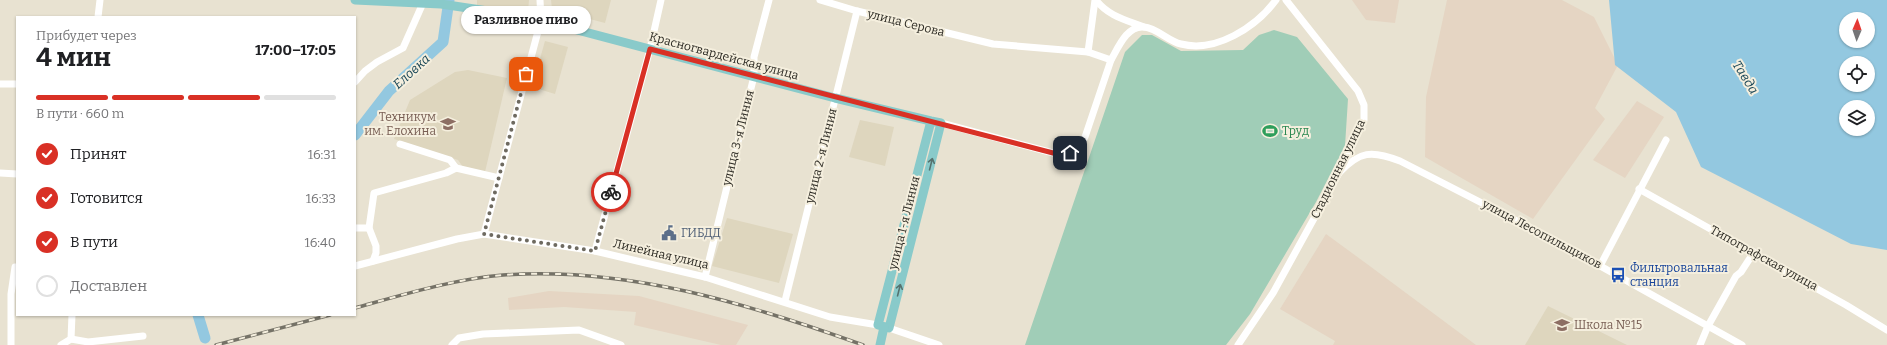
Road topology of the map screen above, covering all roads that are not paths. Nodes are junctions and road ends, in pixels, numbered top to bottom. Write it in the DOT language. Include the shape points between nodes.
graph roads {
  1 [pos="100,0"];
  2 [pos="355,0"];
  3 [pos="540,0"];
  4 [pos="661,0"];
  5 [pos="769,0"];
  6 [pos="820,0"];
  7 [pos="1096,0"];
  8 [pos="1276,0"];
  9 [pos="1286,0"];
  10 [pos="423,2"];
  11 [pos="857,11"];
  12 [pos="98,16"];
  13 [pos="541,20"];
  14 [pos="1144,27"];
  15 [pos="650,49"];
  16 [pos="1088,52"];
  17 [pos="1111,60"];
  18 [pos="754,76"];
  19 [pos="356,81"];
  20 [pos="0,84"];
  21 [pos="16,84"];
  22 [pos="835,98"];
  23 [pos="931,121"];
  24 [pos="941,123"];
  25 [pos="1666,140"];
  26 [pos="400,144"];
  27 [pos="456,168"];
  28 [pos="0,173"];
  29 [pos="1338,173"];
  30 [pos="16,174"];
  31 [pos="499,178"];
  32 [pos="1639,189"];
  33 [pos="356,228"];
  34 [pos="369,228"];
  35 [pos="484,234"];
  36 [pos="595,251"];
  37 [pos="1754,252"];
  38 [pos="373,261"];
  39 [pos="356,266"];
  40 [pos="1600,266"];
  41 [pos="15,267"];
  42 [pos="705,277"];
  43 [pos="785,302"];
  44 [pos="72,316"];
  45 [pos="1708,326"];
  46 [pos="884,327"];
  47 [pos="1887,330"];
  48 [pos="143,336"];
  49 [pos="599,338"];
  50 [pos="71,339"];
  51 [pos="11,345"];
  52 [pos="61,345"];
  53 [pos="452,345"];
  54 [pos="597,345"];
  55 [pos="621,345"];
  56 [pos="880,345"];
  57 [pos="938,345"];
  58 [pos="1238,345"];
  59 [pos="1700,345"];
  60 [pos="1742,345"];
  1 -- 12 [label="street"];
  2 -- 10 [label="main road, Красногвардейская улица"];
  3 -- 13 [label="street"];
  4 -- 15 [label="street"];
  5 -- 18 [label="street, улица 3-я Линия" via="754,57"];
  6 -- 11 [label="street, улица Серова"];
  7 -- 14 [label="street" via="1114,15"];
  7 -- 16 [label="street"];
  8 -- 14 [label="street" via="1268,11 1246,30 1203,45 1180,44"];
  9 -- 29 [label="street, Стадионная улица" via="1358,91 1364,105 1364,120"];
  10 -- 13 [label="main road, Красногвардейская улица"];
  10 -- 19 [label="street" via="403,48 365,71"];
  11 -- 16 [label="street, улица Серова" via="993,44"];
  11 -- 22 [label="street, улица 2-я Линия"];
  13 -- 15 [label="main road, Красногвардейская улица"];
  13 -- 31 [label="street"];
  14 -- 17 [label="street" via="1136,29 1123,39"];
  15 -- 18 [label="main road, Красногвардейская улица"];
  15 -- 36 [label="street"];
  16 -- 17 [label="street, улица Серова"];
  17 -- 24 [label="street, Красногвардейская улица" via="1085,137 1080,146 1070,153 1057,154"];
  18 -- 22 [label="main road, Красногвардейская улица"];
  18 -- 42 [label="street, улица 3-я Линия"];
  20 -- 21 [label="street"];
  22 -- 23 [label="main road, Красногвардейская улица"];
  22 -- 43 [label="street, улица 2-я Линия"];
  23 -- 24 [label="main road, Красногвардейская улица"];
  23 -- 46 [label="main road, улица 1-я Линия"];
  46 -- 24 [label="main road, улица 1-я Линия, one-way"];
  25 -- 32 [label="street"];
  26 -- 27 [label="street" via="450,160"];
  27 -- 31 [label="street"];
  27 -- 34 [label="street" via="374,193"];
  28 -- 30 [label="street"];
  29 -- 40 [label="street, улица Лесопильщиков" via="1351,160 1362,155 1392,158 1420,170"];
  29 -- 58 [label="street, Стадионная улица" via="1273,294"];
  31 -- 35 [label="street"];
  32 -- 37 [label="street, Типографская улица"];
  32 -- 40 [label="street"];
  33 -- 34 [label="street"];
  34 -- 38 [label="street" via="376,246"];
  35 -- 36 [label="street, Линейная улица"];
  35 -- 38 [label="street, Линейная улица"];
  36 -- 42 [label="street, Линейная улица"];
  37 -- 45 [label="street" via="1736,276"];
  37 -- 47 [label="street, Типографская улица"];
  38 -- 39 [label="street, Линейная улица"];
  40 -- 45 [label="street, улица Лесопильщиков"];
  41 -- 51 [label="street" via="11,294"];
  42 -- 43 [label="street, Линейная улица"];
  43 -- 46 [label="street, Линейная улица" via="830,317"];
  44 -- 50 [label="street"];
  45 -- 59 [label="street"];
  45 -- 60 [label="street, улица Лесопильщиков"];
  46 -- 56 [label="main road, улица 1-я Линия"];
  46 -- 57 [label="street, Линейная улица"];
  48 -- 50 [label="street" via="88,342"];
  49 -- 53 [label="street" via="579,330 517,332 459,338"];
  49 -- 54 [label="street"];
  49 -- 55 [label="street"];
  50 -- 52 [label="street"];
}
